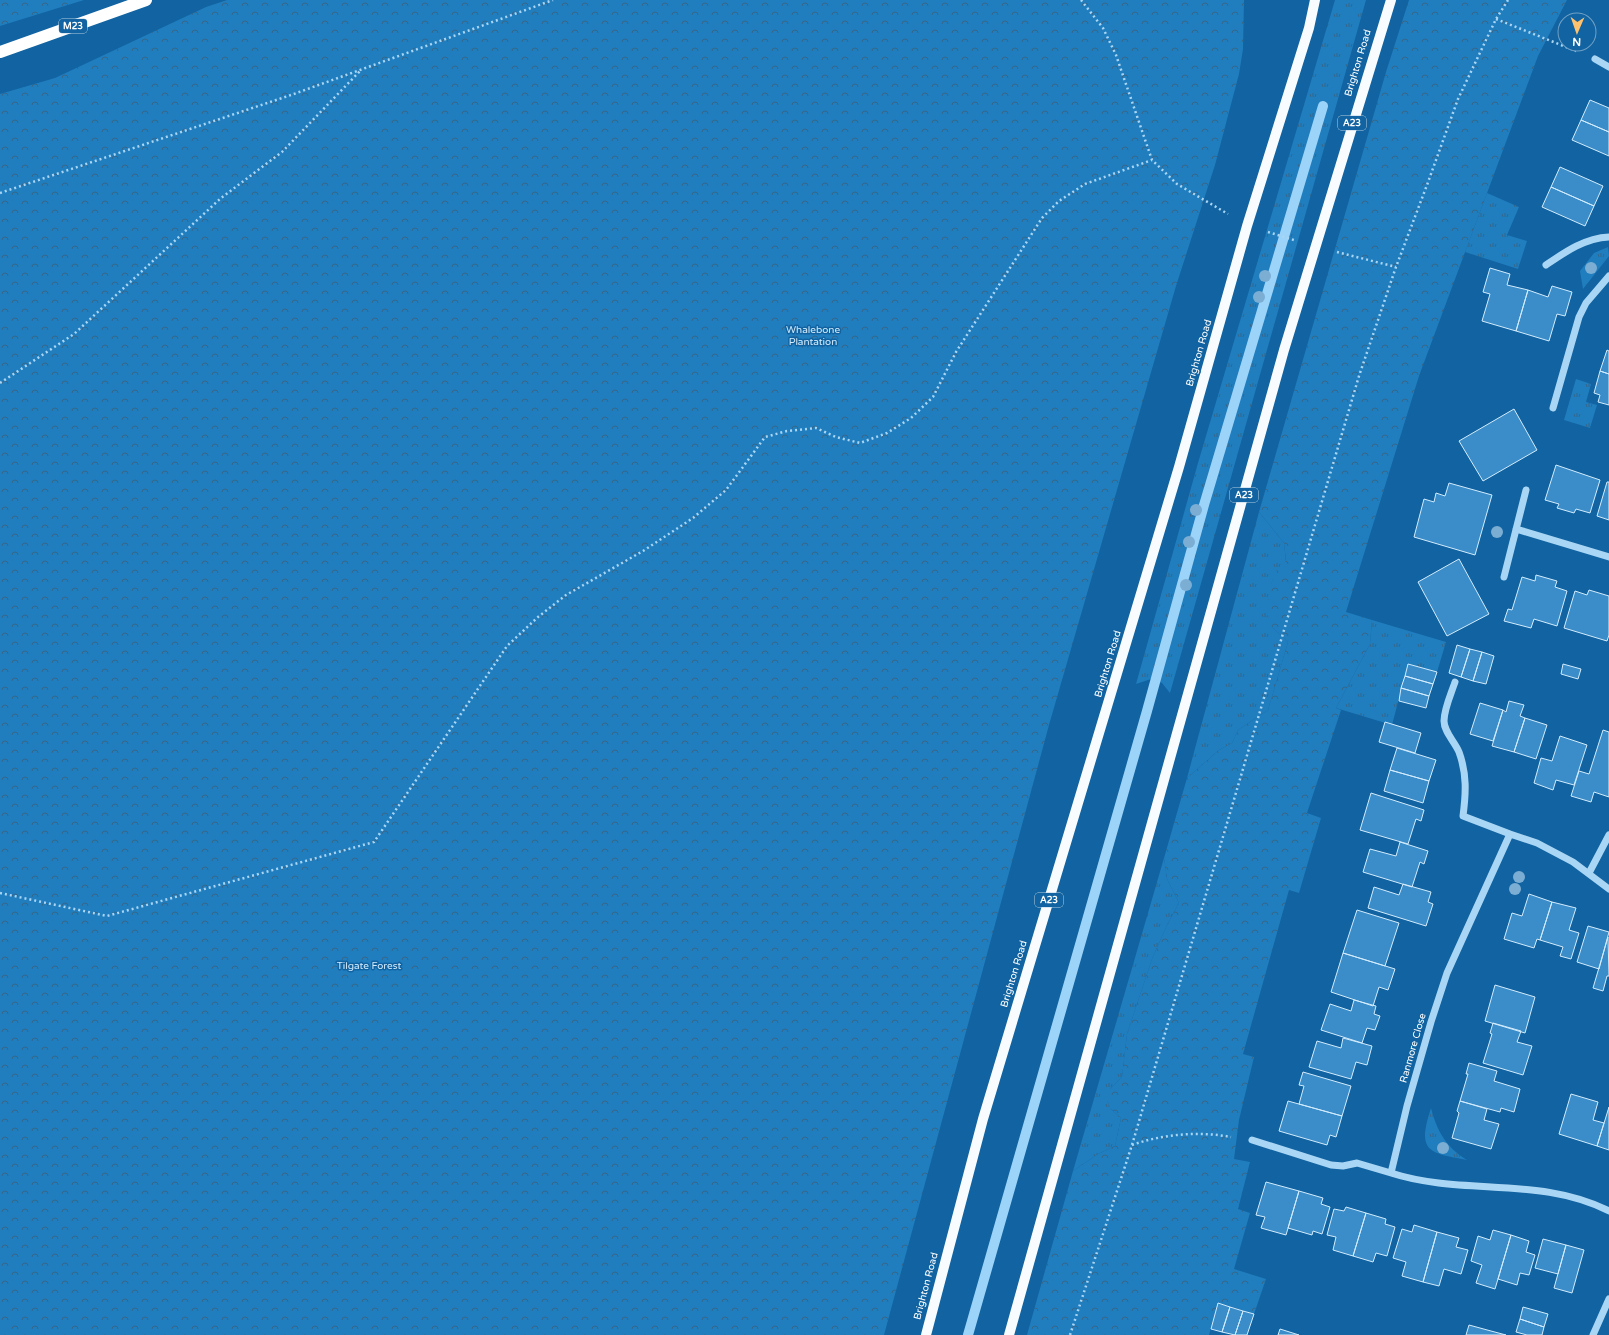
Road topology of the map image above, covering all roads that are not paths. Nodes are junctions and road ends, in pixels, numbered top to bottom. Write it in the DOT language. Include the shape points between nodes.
graph roads {
  1 [pos="146,0"];
  2 [pos="1315,0"];
  3 [pos="1391,0"];
  4 [pos="0,52"];
  5 [pos="1595,59"];
  6 [pos="1609,67"];
  7 [pos="1609,236"];
  8 [pos="1546,265"];
  9 [pos="1609,276"];
  10 [pos="1553,408"];
  11 [pos="1526,490"];
  12 [pos="1516,530"];
  13 [pos="1609,557"];
  14 [pos="1504,577"];
  15 [pos="1455,682"];
  16 [pos="1510,834"];
  17 [pos="1609,834"];
  18 [pos="1589,873"];
  19 [pos="1609,889"];
  20 [pos="1252,1140"];
  21 [pos="1391,1174"];
  22 [pos="1609,1211"];
  23 [pos="1609,1299"];
  24 [pos="926,1335"];
  25 [pos="1009,1335"];
  26 [pos="1593,1335"];
  1 -- 4 [label="highway, M23"];
  2 -- 24 [label="main road, Brighton Road / A23" via="1247,226 1177,475 983,1119"];
  3 -- 25 [label="main road, Brighton Road / A23" via="1284,350"];
  5 -- 6 [label="street"];
  7 -- 8 [label="street" via="1583,243"];
  9 -- 10 [label="street" via="1586,303 1579,317"];
  11 -- 12 [label="street"];
  12 -- 13 [label="street"];
  12 -- 14 [label="street"];
  15 -- 16 [label="street" via="1444,721 1459,752 1466,779 1463,816"];
  16 -- 18 [label="street" via="1556,852"];
  16 -- 21 [label="street, Ranmore Close" via="1447,973 1407,1106"];
  17 -- 18 [label="street"];
  18 -- 19 [label="street"];
  20 -- 21 [label="street" via="1331,1165 1358,1163"];
  21 -- 22 [label="street" via="1439,1184 1534,1190 1568,1196"];
  23 -- 26 [label="street"];
}
